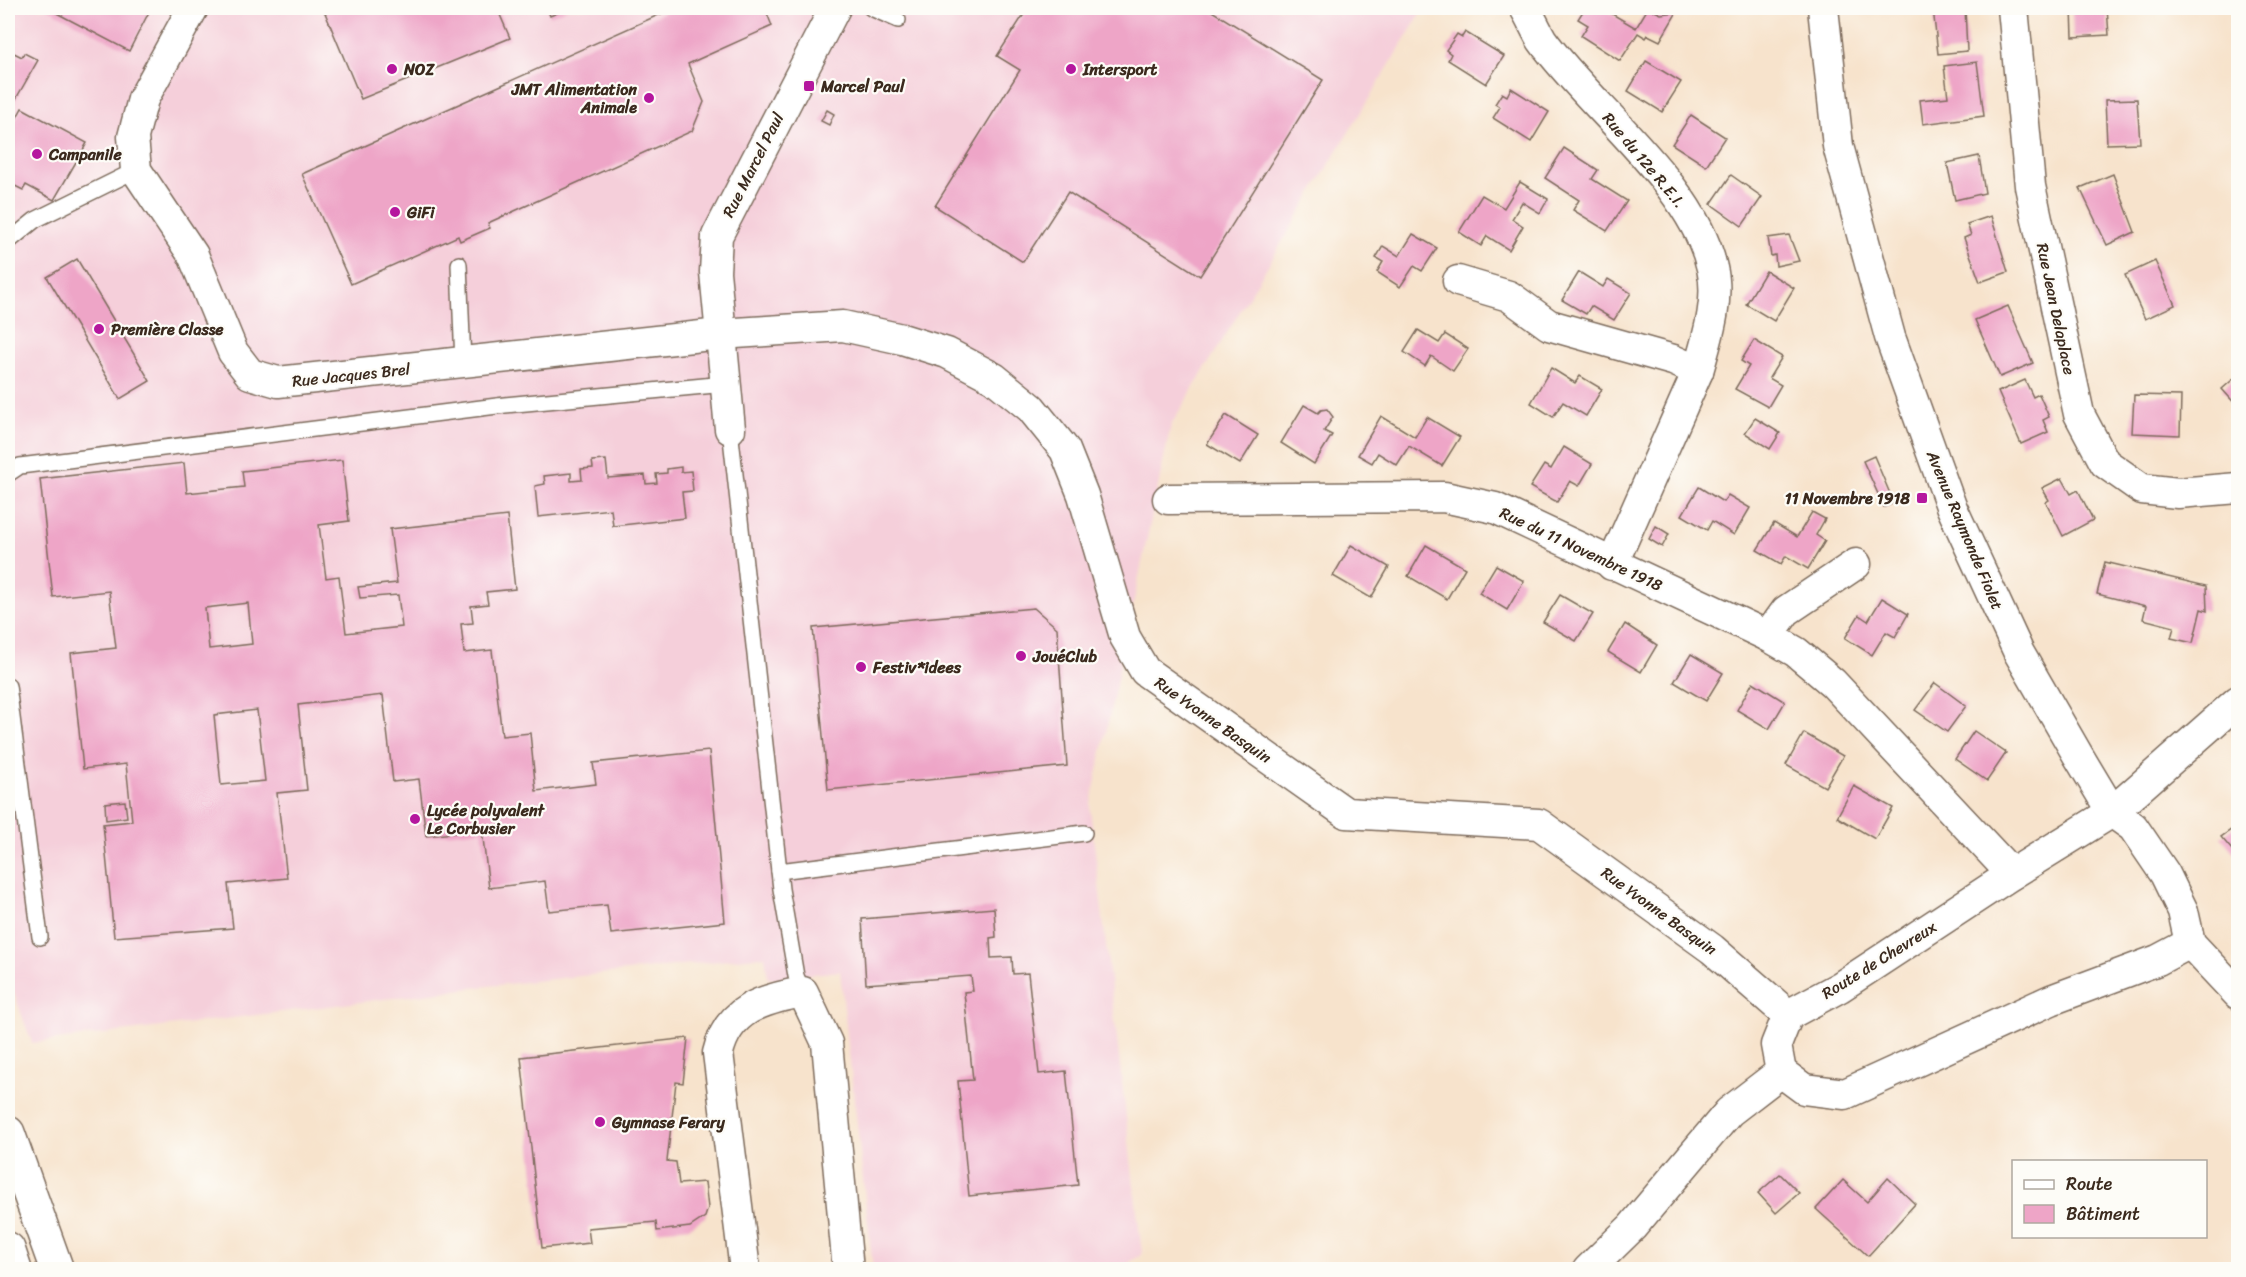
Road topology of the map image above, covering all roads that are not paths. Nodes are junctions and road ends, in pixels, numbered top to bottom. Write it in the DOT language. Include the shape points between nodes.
graph roads {
  1 [pos="193,8"];
  2 [pos="835,8"];
  3 [pos="871,8"];
  4 [pos="1526,8"];
  5 [pos="1823,8"];
  6 [pos="2013,8"];
  7 [pos="898,20"];
  8 [pos="136,170"];
  9 [pos="8,242"];
  10 [pos="459,264"];
  11 [pos="1458,280"];
  12 [pos="720,334"];
  13 [pos="463,363"];
  14 [pos="1698,371"];
  15 [pos="725,384"];
  16 [pos="730,429"];
  17 [pos="8,474"];
  18 [pos="2238,488"];
  19 [pos="1168,499"];
  20 [pos="1612,564"];
  21 [pos="1856,564"];
  22 [pos="1768,636"];
  23 [pos="8,686"];
  24 [pos="2238,701"];
  25 [pos="2112,812"];
  26 [pos="1084,833"];
  27 [pos="779,871"];
  28 [pos="2012,874"];
  29 [pos="40,937"];
  30 [pos="2190,943"];
  31 [pos="803,992"];
  32 [pos="2238,994"];
  33 [pos="1788,1015"];
  34 [pos="1780,1072"];
  35 [pos="8,1133"];
  36 [pos="8,1249"];
  37 [pos="15,1269"];
  38 [pos="57,1269"];
  39 [pos="745,1269"];
  40 [pos="848,1269"];
  41 [pos="1588,1269"];
  1 -- 8 [label="street, Rue Jacques Brel" via="144,99 133,137"];
  2 -- 12 [label="street, Rue Marcel Paul" via="717,236 715,272"];
  3 -- 7 [label="lane"];
  4 -- 14 [label="street, Rue du 12e R.E.I." via="1542,39 1668,185 1694,221 1712,268 1714,297"];
  5 -- 25 [label="street, Avenue Raymonde Fiolet" via="1838,146 1890,337 1952,506 2019,653"];
  6 -- 18 [label="street, Rue Jean Delaplace" via="2030,186 2079,414 2105,463 2142,489 2178,493"];
  8 -- 9 [label="lane" via="34,220"];
  8 -- 13 [label="street, Rue Jacques Brel" via="193,255 233,352 250,374 278,382"];
  10 -- 13 [label="lane"];
  11 -- 14 [label="street" via="1509,296 1549,325 1673,360"];
  12 -- 13 [label="street, Rue Jacques Brel"];
  12 -- 15 [label="street, Rue Marcel Paul"];
  12 -- 33 [label="street, Rue Yvonne Basquin" via="843,326 947,353 994,378 1031,408 1065,450 1083,495 1125,637 1144,671 1346,813 1539,824 1712,949"];
  14 -- 20 [label="street, Rue du 12e R.E.I."];
  15 -- 16 [label="street, Rue Marcel Paul"];
  15 -- 17 [label="lane" via="505,405 20,466"];
  16 -- 27 [label="lane"];
  19 -- 20 [label="street, Rue du 11 Novembre 1918" via="1444,497 1495,508"];
  20 -- 22 [label="street, Rue du 11 Novembre 1918"];
  21 -- 22 [label="street" via="1786,611"];
  22 -- 28 [label="street, Rue du 11 Novembre 1918" via="1796,652 1833,683"];
  23 -- 29 [label="lane"];
  24 -- 25 [label="street, Route de Chevreux"];
  25 -- 28 [label="street, Route de Chevreux"];
  25 -- 30 [label="street, Avenue Raymonde Fiolet" via="2133,827 2165,874 2183,911"];
  26 -- 27 [label="lane"];
  27 -- 31 [label="lane" via="796,976"];
  28 -- 33 [label="street, Route de Chevreux" via="1840,987"];
  30 -- 32 [label="street"];
  30 -- 34 [label="street" via="2158,960 2051,1000 1845,1094 1804,1089"];
  31 -- 39 [label="street" via="768,998 742,1013 723,1034 718,1053"];
  31 -- 40 [label="street" via="827,1044"];
  33 -- 34 [label="street" via="1776,1045"];
  34 -- 41 [label="street" via="1729,1112 1632,1227"];
  35 -- 38 [label="highway"];
  36 -- 37 [label="highway"];
}
